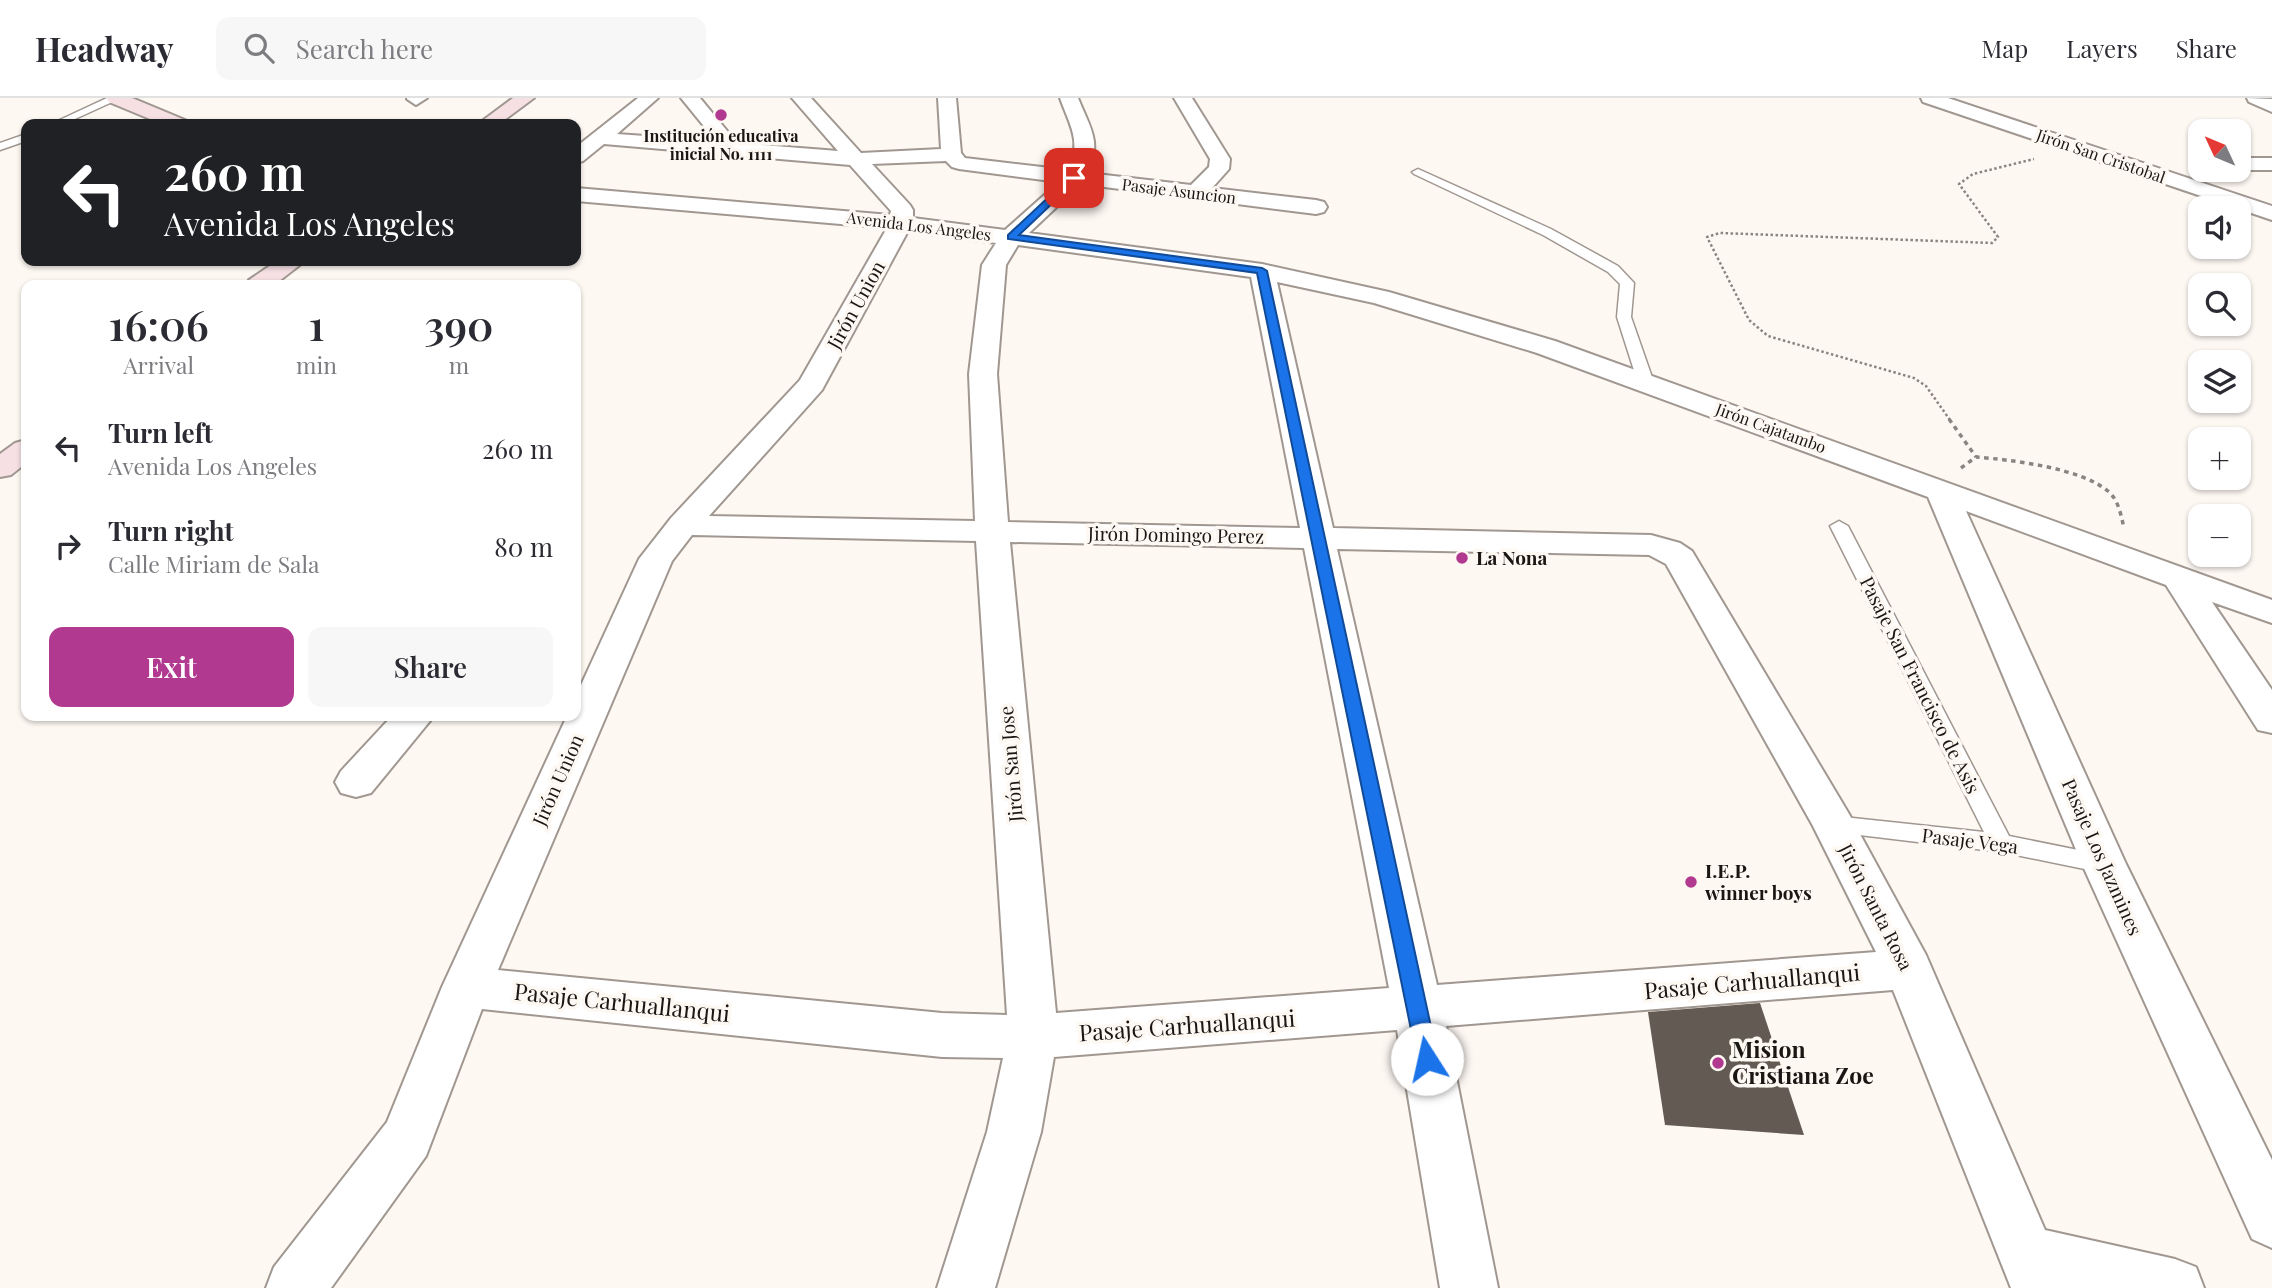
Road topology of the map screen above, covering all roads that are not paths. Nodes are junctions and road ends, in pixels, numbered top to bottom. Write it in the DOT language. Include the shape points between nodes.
graph roads {
  1 [pos="116,98"];
  2 [pos="525,98"];
  3 [pos="649,98"];
  4 [pos="690,98"];
  5 [pos="801,98"];
  6 [pos="947,98"];
  7 [pos="1069,98"];
  8 [pos="1183,98"];
  9 [pos="1930,98"];
  10 [pos="2256,98"];
  11 [pos="2272,106"];
  12 [pos="68,119"];
  13 [pos="166,119"];
  14 [pos="494,119"];
  15 [pos="21,138"];
  16 [pos="599,138"];
  17 [pos="0,147"];
  18 [pos="726,147"];
  19 [pos="581,153"];
  20 [pos="857,159"];
  21 [pos="955,159"];
  22 [pos="2251,164"];
  23 [pos="2272,164"];
  24 [pos="2188,168"];
  25 [pos="1418,172"];
  26 [pos="2147,172"];
  27 [pos="1074,178"];
  28 [pos="1195,193"];
  29 [pos="581,195"];
  30 [pos="1316,207"];
  31 [pos="2272,213"];
  32 [pos="901,223"];
  33 [pos="1011,237"];
  34 [pos="286,266"];
  35 [pos="1262,271"];
  36 [pos="265,280"];
  37 [pos="1646,383"];
  38 [pos="21,453"];
  39 [pos="0,468"];
  40 [pos="1941,491"];
  41 [pos="683,525"];
  42 [pos="1839,526"];
  43 [pos="992,530"];
  44 [pos="1318,538"];
  45 [pos="1668,550"];
  46 [pos="2177,576"];
  47 [pos="2272,611"];
  48 [pos="586,691"];
  49 [pos="2272,720"];
  50 [pos="410,721"];
  51 [pos="574,721"];
  52 [pos="356,782"];
  53 [pos="1834,825"];
  54 [pos="2001,843"];
  55 [pos="2104,864"];
  56 [pos="1909,969"];
  57 [pos="466,987"];
  58 [pos="1418,1009"];
  59 [pos="1033,1037"];
  60 [pos="2272,1220"];
  61 [pos="2033,1271"];
  62 [pos="295,1288"];
  63 [pos="966,1288"];
  64 [pos="1469,1288"];
  65 [pos="2175,1288"];
  1 -- 12 [label="lane"];
  1 -- 13 [label="street"];
  2 -- 14 [label="street"];
  3 -- 16 [label="street"];
  4 -- 18 [label="street" via="727,142"];
  5 -- 20 [label="street"];
  6 -- 21 [label="street"];
  7 -- 27 [label="street" via="1086,154"];
  8 -- 28 [label="street" via="1220,159 1219,169"];
  9 -- 26 [label="street, Jirón San Cristobal"];
  10 -- 11 [label="street"];
  15 -- 17 [label="lane"];
  16 -- 18 [label="street, Pasaje Asuncion"];
  16 -- 19 [label="street"];
  18 -- 20 [label="street, Pasaje Asuncion"];
  20 -- 21 [label="street, Pasaje Asuncion"];
  20 -- 32 [label="street" via="902,209"];
  21 -- 27 [label="street, Pasaje Asuncion"];
  22 -- 23 [label="street"];
  24 -- 26 [label="street"];
  25 -- 37 [label="lane" via="1547,232 1613,269 1627,283 1624,317"];
  26 -- 31 [label="street, Jirón San Cristobal"];
  27 -- 28 [label="street, Pasaje Asuncion"];
  27 -- 33 [label="street, Jirón San Jose"];
  28 -- 30 [label="street, Pasaje Asuncion"];
  29 -- 32 [label="street, Avenida Los Angeles"];
  32 -- 33 [label="street, Avenida Los Angeles"];
  32 -- 41 [label="street, Jirón Union" via="812,384"];
  33 -- 35 [label="street, Avenida Los Angeles"];
  33 -- 43 [label="street, Jirón San Jose" via="994,265 983,374"];
  34 -- 36 [label="street"];
  35 -- 37 [label="street, Jirón Cajatambo" via="1380,297"];
  35 -- 44 [label="street"];
  37 -- 40 [label="street, Jirón Cajatambo"];
  38 -- 39 [label="street"];
  40 -- 46 [label="street, Jirón Cajatambo"];
  40 -- 55 [label="street, Pasaje Los Jazmines"];
  41 -- 43 [label="street, Jirón Domingo Perez"];
  41 -- 48 [label="street, Jirón Union" via="656,559"];
  42 -- 54 [label="lane, Pasaje San Francisco de Asis"];
  43 -- 44 [label="street, Jirón Domingo Perez"];
  43 -- 59 [label="street, Jirón San Jose"];
  44 -- 45 [label="street, Jirón Domingo Perez" via="1651,545"];
  44 -- 58 [label="street"];
  45 -- 53 [label="street, Jirón Santa Rosa" via="1680,558"];
  46 -- 47 [label="street, Jirón Cajatambo"];
  46 -- 49 [label="street"];
  50 -- 52 [label="street"];
  51 -- 57 [label="street, Jirón Union"];
  53 -- 54 [label="lane, Pasaje Vega"];
  53 -- 56 [label="street, Jirón Santa Rosa"];
  54 -- 55 [label="lane, Pasaje Vega"];
  55 -- 60 [label="street, Pasaje Los Jazmines"];
  56 -- 58 [label="street, Pasaje Carhuallanqui"];
  56 -- 61 [label="street, Jirón Santa Rosa"];
  57 -- 59 [label="street, Pasaje Carhuallanqui" via="942,1035"];
  57 -- 62 [label="street, Jirón Union" via="407,1138"];
  58 -- 59 [label="street, Pasaje Carhuallanqui"];
  58 -- 64 [label="street"];
  59 -- 63 [label="street, Jirón San Jose" via="1014,1132"];
  61 -- 65 [label="street"];
}
